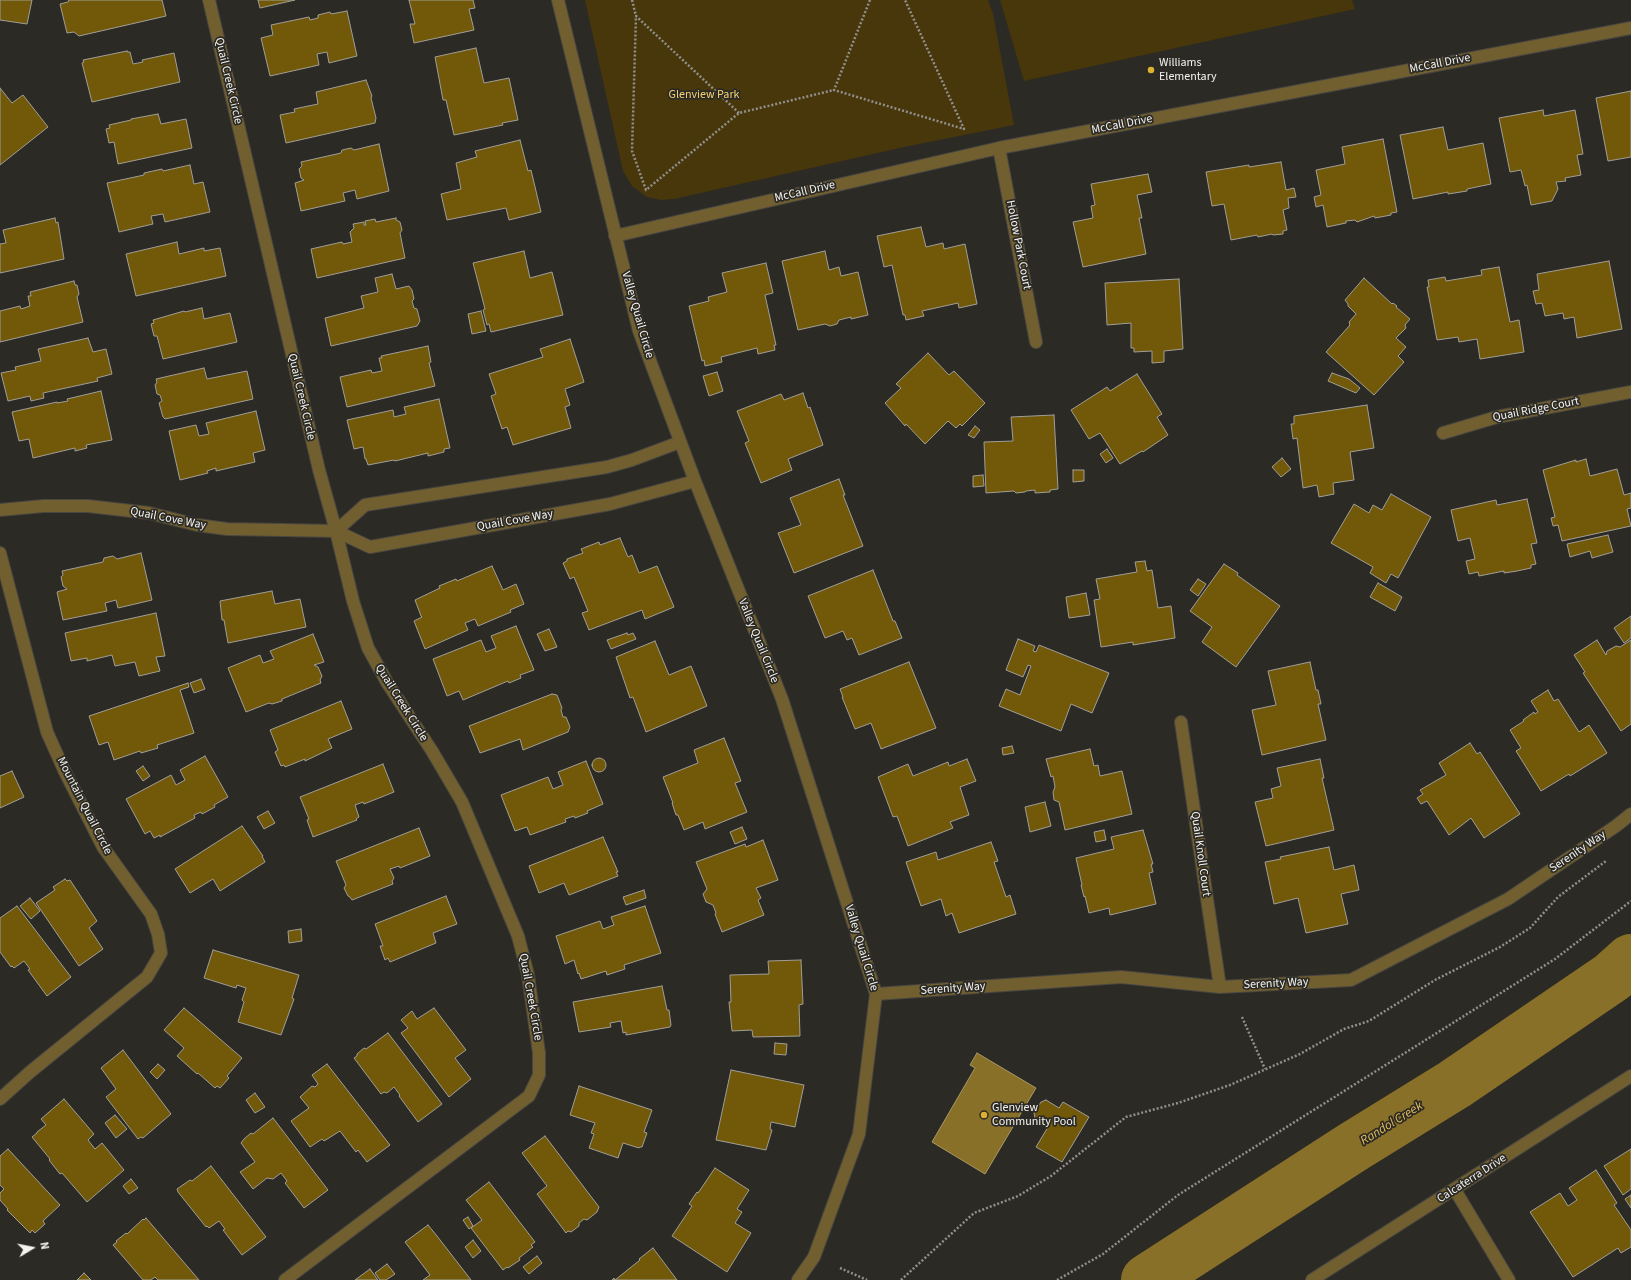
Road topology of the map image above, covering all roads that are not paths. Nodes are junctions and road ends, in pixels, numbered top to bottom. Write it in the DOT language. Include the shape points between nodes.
graph roads {
  1 [pos="209,0"];
  2 [pos="558,0"];
  3 [pos="1631,28"];
  4 [pos="999,148"];
  5 [pos="615,236"];
  6 [pos="1036,342"];
  7 [pos="1631,392"];
  8 [pos="1443,433"];
  9 [pos="680,442"];
  10 [pos="695,481"];
  11 [pos="0,510"];
  12 [pos="336,530"];
  13 [pos="0,553"];
  14 [pos="1181,722"];
  15 [pos="1631,814"];
  16 [pos="1220,987"];
  17 [pos="876,994"];
  18 [pos="1631,1076"];
  19 [pos="0,1099"];
  20 [pos="1455,1190"];
  21 [pos="285,1280"];
  22 [pos="798,1280"];
  23 [pos="1312,1280"];
  24 [pos="1509,1280"];
  1 -- 12 [label="street, Quail Creek Circle" via="319,470"];
  2 -- 5 [label="street, Valley Quail Circle"];
  3 -- 4 [label="street, McCall Drive"];
  4 -- 5 [label="street, McCall Drive"];
  4 -- 6 [label="street, Hollow Park Court"];
  5 -- 9 [label="street, Valley Quail Circle" via="639,331"];
  7 -- 8 [label="street, Quail Ridge Court" via="1497,417"];
  9 -- 10 [label="street, Valley Quail Circle"];
  9 -- 12 [label="street" via="607,467 365,505"];
  10 -- 12 [label="street, Quail Cove Way" via="610,504 370,546"];
  10 -- 17 [label="street, Valley Quail Circle" via="782,699"];
  11 -- 12 [label="street, Quail Cove Way" via="43,506 88,506 149,514 227,529"];
  12 -- 21 [label="street, Quail Creek Circle" via="352,601 368,648 462,802 518,936 528,975 539,1053 539,1075 529,1096"];
  13 -- 19 [label="street, Mountain Quail Circle" via="48,732 103,847 152,914 161,953 147,977"];
  14 -- 16 [label="street, Quail Knoll Court"];
  15 -- 16 [label="street, Serenity Way" via="1508,899 1351,980"];
  16 -- 17 [label="street, Serenity Way" via="1121,976"];
  17 -- 22 [label="street, Valley Quail Circle" via="859,1134 814,1257"];
  18 -- 20 [label="street, Calcaterra Drive"];
  20 -- 23 [label="street, Calcaterra Drive"];
  20 -- 24 [label="street"];
}
